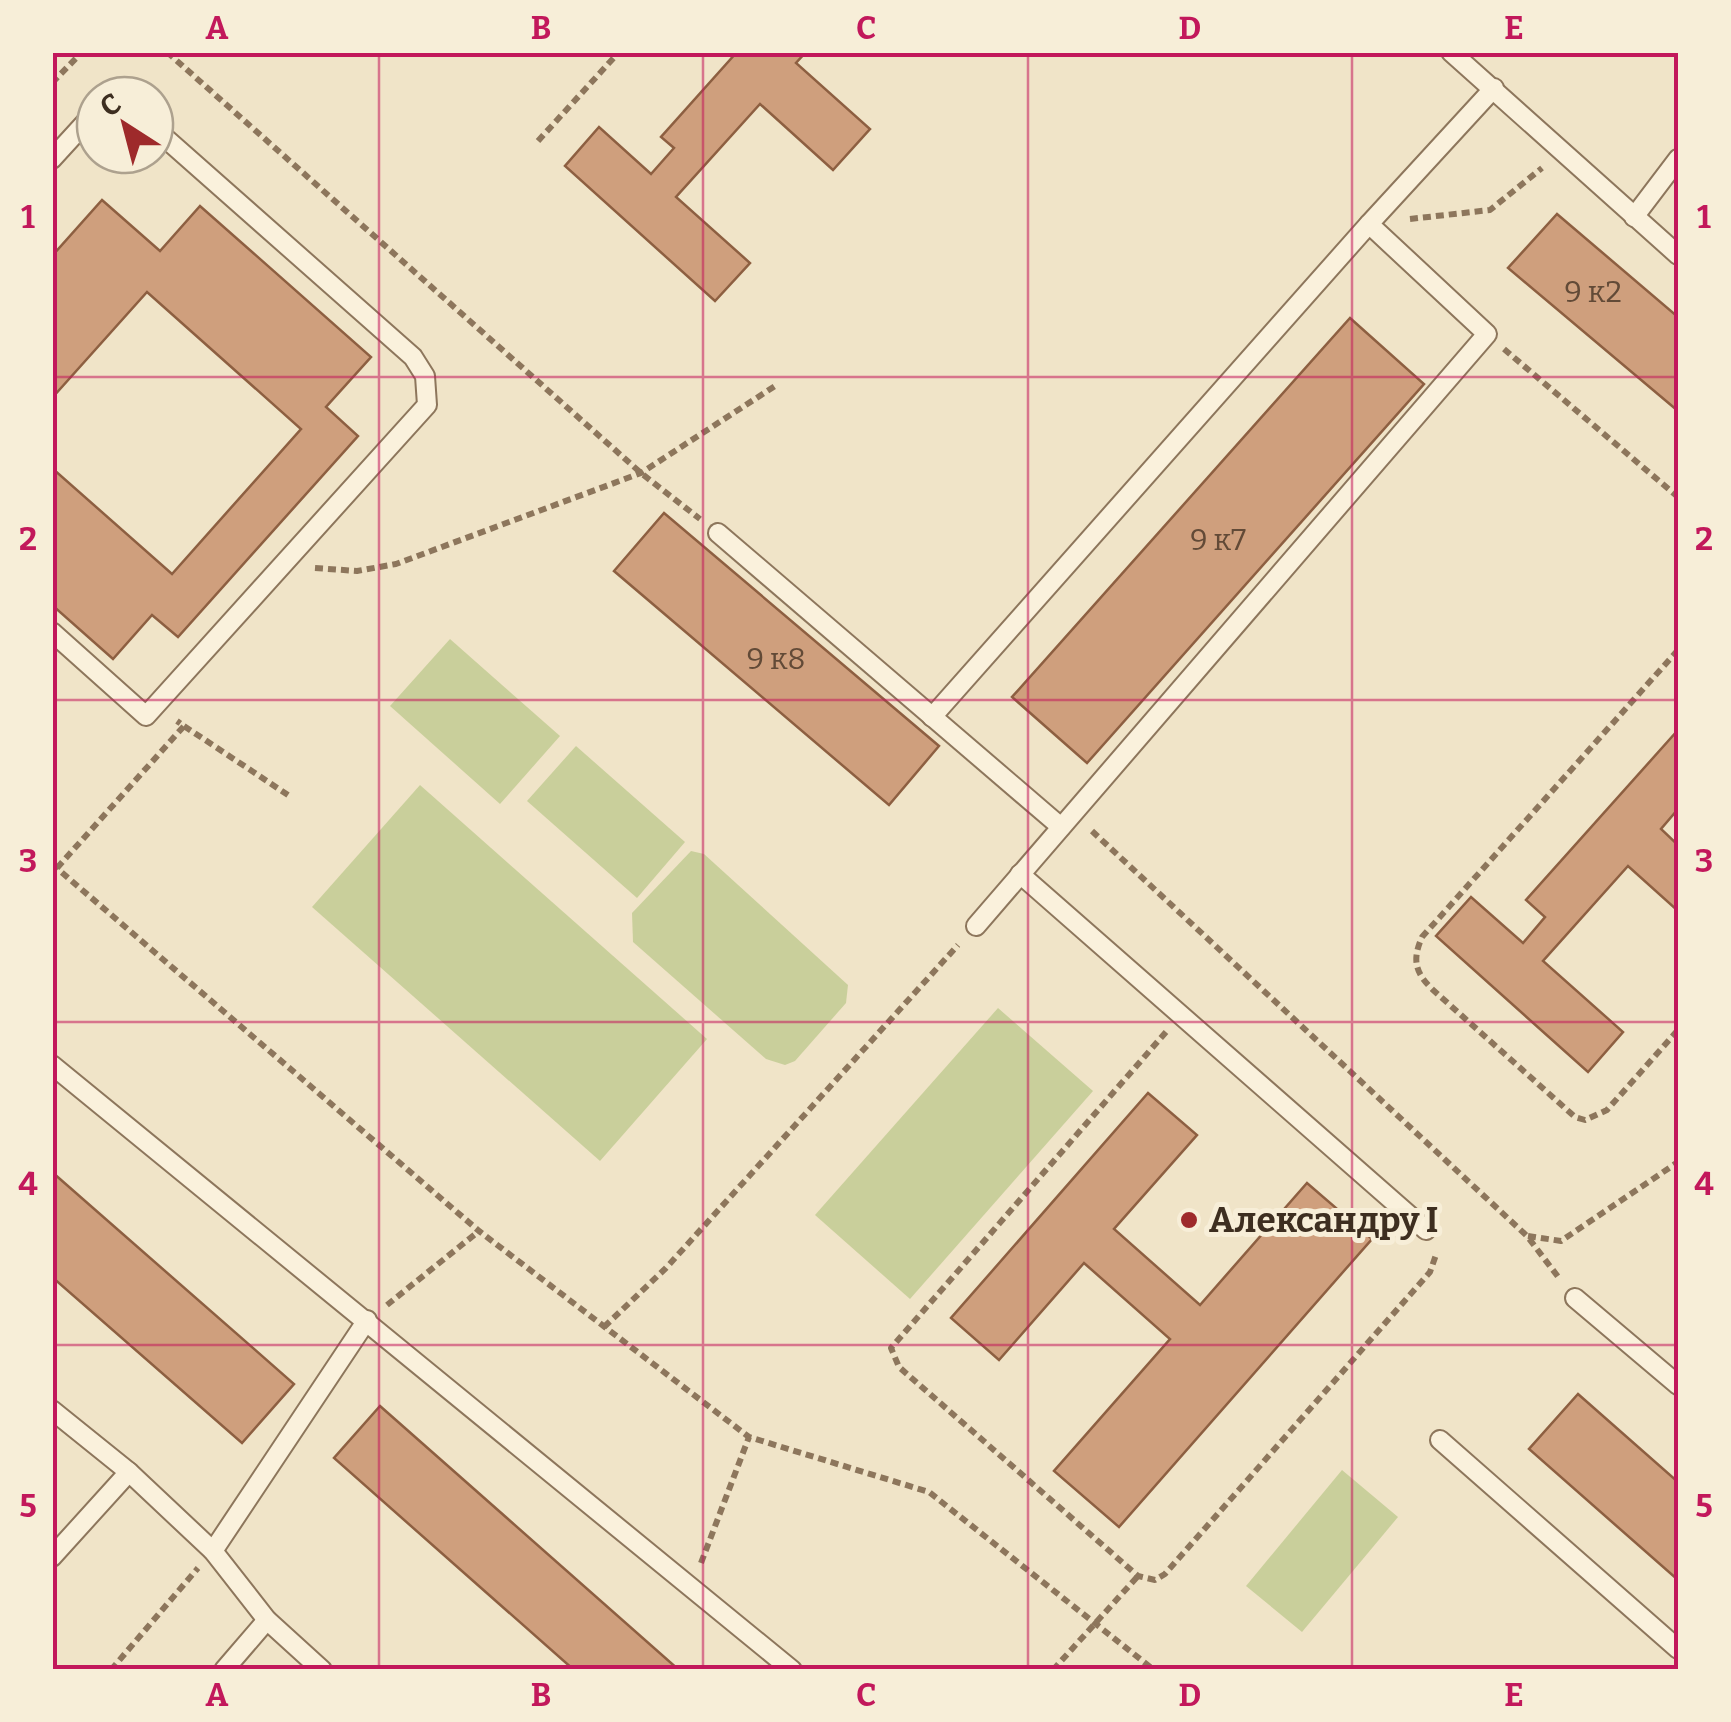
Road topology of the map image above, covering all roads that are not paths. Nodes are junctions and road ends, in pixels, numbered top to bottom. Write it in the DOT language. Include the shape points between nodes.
graph roads {
  1 [pos="1451,52"];
  2 [pos="1494,88"];
  3 [pos="75,134"];
  4 [pos="175,146"];
  5 [pos="1678,159"];
  6 [pos="52,160"];
  7 [pos="1634,217"];
  8 [pos="1369,224"];
  9 [pos="1678,256"];
  10 [pos="718,533"];
  11 [pos="52,632"];
  12 [pos="932,717"];
  13 [pos="1067,820"];
  14 [pos="1020,874"];
  15 [pos="976,926"];
  16 [pos="52,1065"];
  17 [pos="1426,1230"];
  18 [pos="1575,1298"];
  19 [pos="368,1320"];
  20 [pos="1678,1385"];
  21 [pos="52,1410"];
  22 [pos="1440,1440"];
  23 [pos="129,1472"];
  24 [pos="213,1551"];
  25 [pos="52,1556"];
  26 [pos="267,1620"];
  27 [pos="1678,1648"];
  28 [pos="224,1670"];
  29 [pos="322,1670"];
  30 [pos="792,1670"];
  1 -- 2 [label="lane"];
  2 -- 7 [label="lane"];
  2 -- 8 [label="lane"];
  3 -- 6 [label="lane"];
  4 -- 11 [label="lane" via="412,357 426,376 426,405 146,716"];
  5 -- 7 [label="lane"];
  7 -- 9 [label="lane"];
  8 -- 12 [label="lane"];
  8 -- 13 [label="lane" via="1487,334"];
  10 -- 12 [label="lane"];
  12 -- 13 [label="lane"];
  13 -- 14 [label="lane"];
  14 -- 15 [label="lane"];
  14 -- 17 [label="lane"];
  16 -- 19 [label="lane"];
  18 -- 20 [label="lane"];
  19 -- 24 [label="lane"];
  19 -- 30 [label="lane"];
  21 -- 23 [label="lane"];
  22 -- 27 [label="lane"];
  23 -- 24 [label="lane"];
  23 -- 25 [label="lane"];
  24 -- 26 [label="lane"];
  26 -- 28 [label="lane"];
  26 -- 29 [label="lane"];
}
